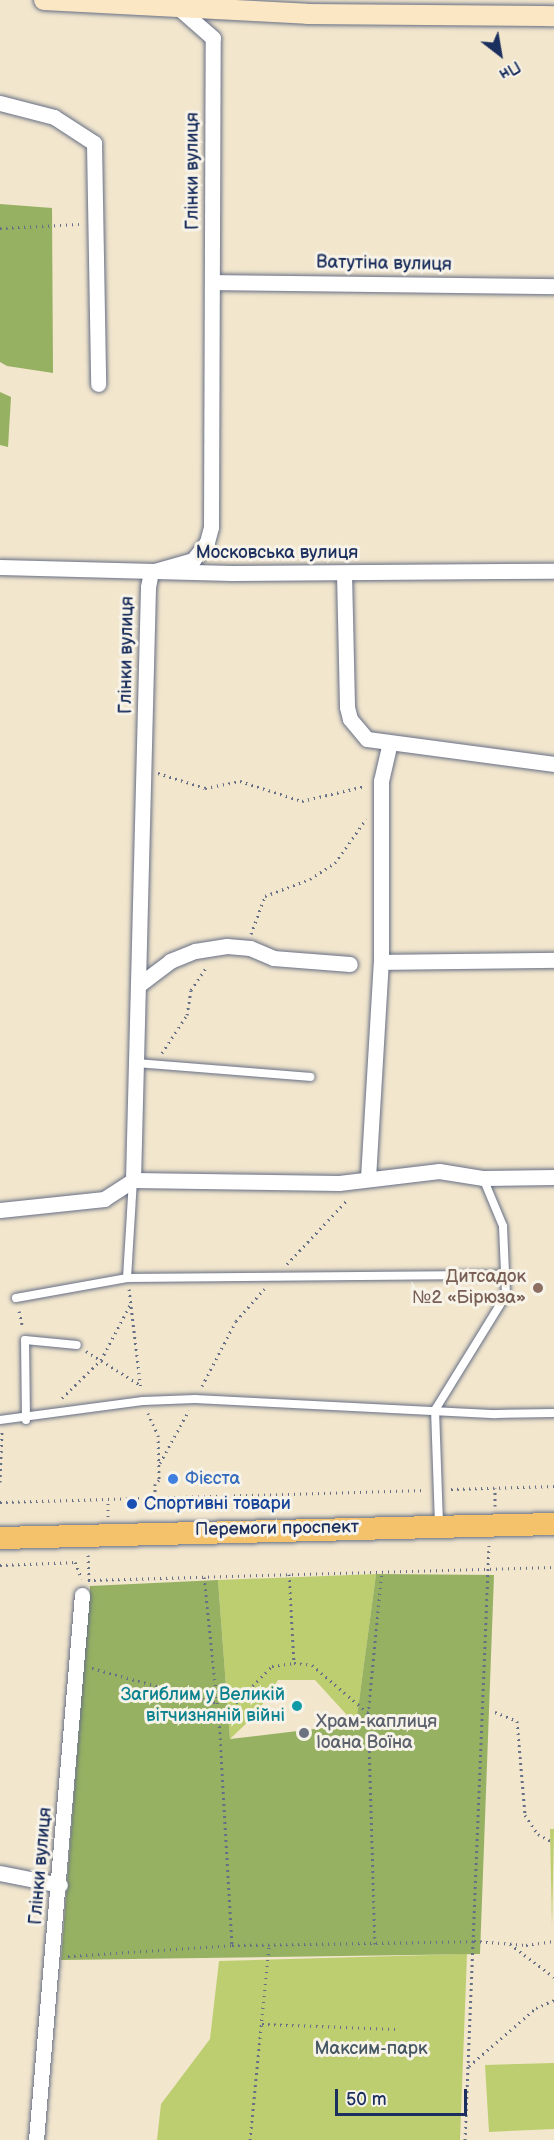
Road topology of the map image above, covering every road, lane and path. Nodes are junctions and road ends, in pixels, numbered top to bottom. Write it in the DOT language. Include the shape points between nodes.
graph roads {
  1 [pos="44,0"];
  2 [pos="173,3"];
  3 [pos="554,16"];
  4 [pos="0,103"];
  5 [pos="93,223"];
  6 [pos="0,228"];
  7 [pos="213,282"];
  8 [pos="554,286"];
  9 [pos="98,384"];
  10 [pos="0,567"];
  11 [pos="151,572"];
  12 [pos="554,572"];
  13 [pos="344,573"];
  14 [pos="390,743"];
  15 [pos="554,764"];
  16 [pos="144,768"];
  17 [pos="381,781"];
  18 [pos="381,807"];
  19 [pos="250,948"];
  20 [pos="554,960"];
  21 [pos="381,962"];
  22 [pos="350,964"];
  23 [pos="140,984"];
  24 [pos="137,1063"];
  25 [pos="310,1077"];
  26 [pos="554,1177"];
  27 [pos="368,1178"];
  28 [pos="483,1178"];
  29 [pos="133,1180"];
  30 [pos="0,1210"];
  31 [pos="276,1275"];
  32 [pos="506,1275"];
  33 [pos="127,1278"];
  34 [pos="16,1299"];
  35 [pos="130,1303"];
  36 [pos="26,1340"];
  37 [pos="77,1345"];
  38 [pos="101,1360"];
  39 [pos="141,1386"];
  40 [pos="195,1399"];
  41 [pos="435,1410"];
  42 [pos="554,1413"];
  43 [pos="43,1417"];
  44 [pos="1,1420"];
  45 [pos="26,1420"];
  46 [pos="160,1463"];
  47 [pos="0,1482"];
  48 [pos="554,1486"];
  49 [pos="438,1490"];
  50 [pos="0,1502"];
  51 [pos="554,1524"];
  52 [pos="439,1527"];
  53 [pos="0,1538"];
  54 [pos="0,1565"];
  55 [pos="554,1567"];
  56 [pos="487,1569"];
  57 [pos="382,1572"];
  58 [pos="290,1574"];
  59 [pos="204,1577"];
  60 [pos="82,1595"];
  61 [pos="294,1663"];
  62 [pos="77,1664"];
  63 [pos="217,1704"];
  64 [pos="495,1712"];
  65 [pos="368,1714"];
  66 [pos="219,1720"];
  67 [pos="554,1842"];
  68 [pos="0,1873"];
  69 [pos="60,1885"];
  70 [pos="474,1941"];
  71 [pos="554,1941"];
  72 [pos="508,1943"];
  73 [pos="375,1944"];
  74 [pos="269,1945"];
  75 [pos="232,1946"];
  76 [pos="52,1957"];
  77 [pos="554,1977"];
  78 [pos="554,2000"];
  79 [pos="262,2024"];
  80 [pos="396,2029"];
  81 [pos="468,2067"];
  82 [pos="36,2140"];
  83 [pos="250,2140"];
  84 [pos="465,2140"];
  1 -- 2 [label="street"];
  2 -- 3 [label="street" via="307,14"];
  2 -- 7 [label="street, Глінки вулиця" via="213,38"];
  4 -- 5 [label="street" via="54,117 94,143"];
  5 -- 6 [label="path"];
  5 -- 9 [label="street"];
  7 -- 8 [label="street, Ватутіна вулиця"];
  7 -- 11 [label="street, Глінки вулиця" via="211,527 207,542 193,560"];
  10 -- 11 [label="street, Московська вулиця"];
  11 -- 13 [label="street, Московська вулиця"];
  11 -- 16 [label="street, Глінки вулиця"];
  12 -- 13 [label="street, Московська вулиця"];
  13 -- 14 [label="street" via="346,707 350,719 367,739"];
  14 -- 15 [label="street" via="446,747"];
  14 -- 17 [label="street"];
  16 -- 17 [label="path" via="205,788 240,781 302,801"];
  16 -- 23 [label="street, Глінки вулиця"];
  17 -- 18 [label="street"];
  18 -- 19 [label="path" via="359,824 336,863 310,879 265,897 252,924"];
  18 -- 21 [label="street"];
  19 -- 22 [label="street" via="273,958"];
  19 -- 23 [label="street" via="227,946 195,951 170,961"];
  20 -- 21 [label="street"];
  21 -- 27 [label="street"];
  23 -- 24 [label="street, Глінки вулиця"];
  24 -- 25 [label="lane"];
  24 -- 29 [label="street, Глінки вулиця"];
  26 -- 28 [label="street"];
  27 -- 28 [label="street" via="439,1171"];
  27 -- 29 [label="street" via="339,1183"];
  27 -- 31 [label="path"];
  28 -- 32 [label="lane" via="503,1226"];
  29 -- 30 [label="street" via="104,1199"];
  29 -- 33 [label="lane"];
  31 -- 32 [label="lane"];
  31 -- 33 [label="lane"];
  31 -- 40 [label="path" via="236,1321"];
  32 -- 41 [label="lane" via="506,1295"];
  33 -- 34 [label="lane"];
  34 -- 36 [label="path"];
  35 -- 38 [label="path"];
  36 -- 37 [label="lane"];
  36 -- 45 [label="lane"];
  37 -- 38 [label="path"];
  38 -- 39 [label="path"];
  38 -- 43 [label="path"];
  40 -- 41 [label="lane"];
  40 -- 43 [label="lane" via="142,1401"];
  40 -- 46 [label="path"];
  41 -- 42 [label="lane"];
  41 -- 49 [label="lane"];
  43 -- 45 [label="lane"];
  44 -- 45 [label="lane"];
  44 -- 47 [label="path"];
  48 -- 49 [label="path"];
  49 -- 50 [label="path"];
  49 -- 52 [label="lane"];
  51 -- 52 [label="main road, Перемоги проспект"];
  52 -- 53 [label="main road, Перемоги проспект"];
  54 -- 59 [label="path" via="75,1562 83,1580"];
  55 -- 56 [label="path"];
  56 -- 57 [label="path"];
  56 -- 70 [label="path"];
  57 -- 58 [label="path"];
  57 -- 65 [label="path"];
  58 -- 59 [label="path"];
  58 -- 61 [label="path"];
  59 -- 63 [label="path"];
  60 -- 62 [label="street, Глінки вулиця"];
  61 -- 65 [label="path" via="312,1665"];
  61 -- 66 [label="path" via="272,1666"];
  62 -- 63 [label="path"];
  62 -- 69 [label="street, Глінки вулиця"];
  63 -- 66 [label="path"];
  64 -- 67 [label="path" via="517,1721 525,1815 538,1834"];
  65 -- 73 [label="path"];
  66 -- 75 [label="path"];
  68 -- 69 [label="street"];
  69 -- 76 [label="street, Глінки вулиця"];
  70 -- 72 [label="path"];
  70 -- 73 [label="path"];
  70 -- 81 [label="path"];
  71 -- 72 [label="path"];
  72 -- 77 [label="path"];
  73 -- 74 [label="path"];
  74 -- 75 [label="path"];
  74 -- 79 [label="path"];
  75 -- 76 [label="path"];
  76 -- 82 [label="street, Глінки вулиця"];
  78 -- 81 [label="path" via="528,2014"];
  79 -- 80 [label="path"];
  79 -- 83 [label="path"];
  81 -- 84 [label="path"];
}
